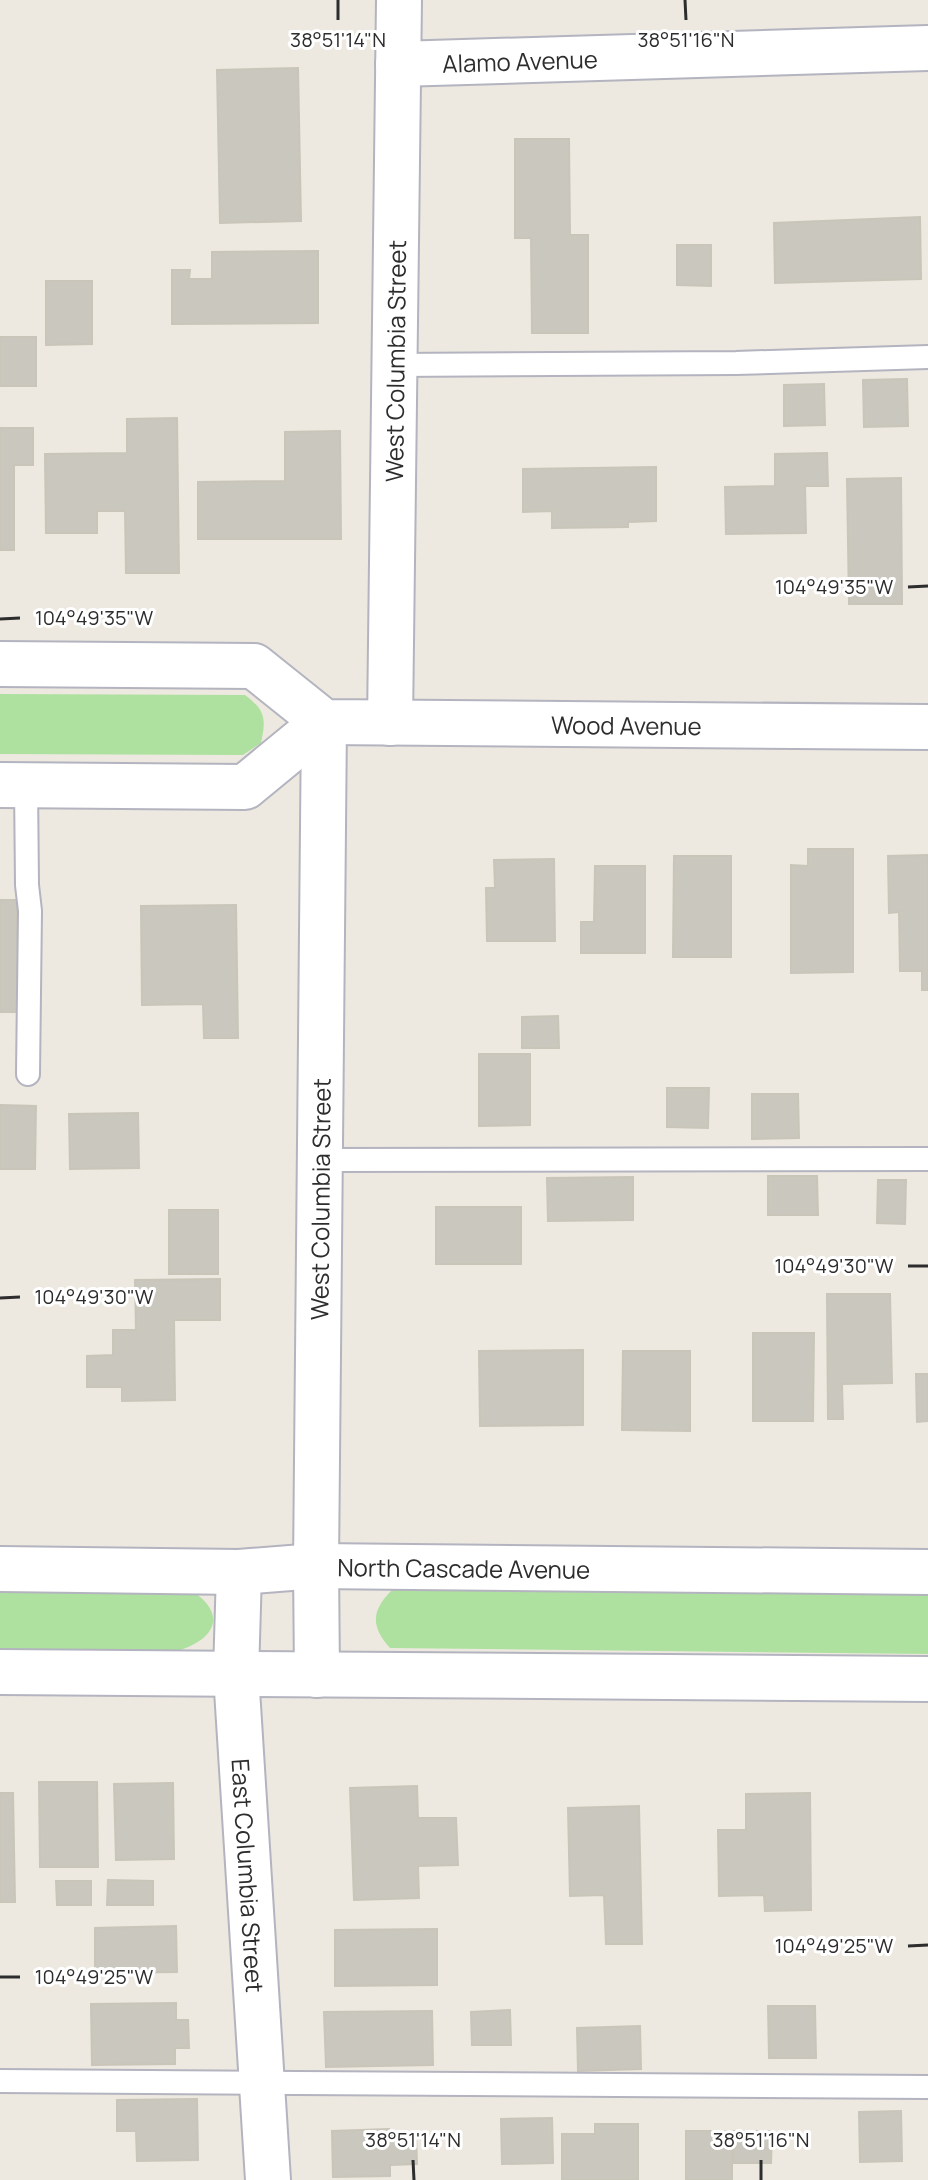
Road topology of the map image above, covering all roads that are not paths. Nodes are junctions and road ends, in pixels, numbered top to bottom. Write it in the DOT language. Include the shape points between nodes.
graph roads {
  1 [pos="399,0"];
  2 [pos="928,48"];
  3 [pos="398,64"];
  4 [pos="928,357"];
  5 [pos="395,365"];
  6 [pos="0,664"];
  7 [pos="324,722"];
  8 [pos="390,723"];
  9 [pos="928,727"];
  10 [pos="13,785"];
  11 [pos="28,1074"];
  12 [pos="928,1159"];
  13 [pos="320,1160"];
  14 [pos="316,1566"];
  15 [pos="0,1569"];
  16 [pos="239,1572"];
  17 [pos="928,1572"];
  18 [pos="0,1672"];
  19 [pos="236,1674"];
  20 [pos="317,1675"];
  21 [pos="928,1679"];
  22 [pos="0,2081"];
  23 [pos="260,2082"];
  24 [pos="928,2087"];
  25 [pos="268,2180"];
  1 -- 3 [label="street, West Columbia Street"];
  2 -- 3 [label="street, Alamo Avenue"];
  3 -- 5 [label="street, West Columbia Street"];
  4 -- 5 [label="lane"];
  5 -- 8 [label="street, West Columbia Street"];
  6 -- 7 [label="street" via="254,666"];
  7 -- 8 [label="street, Wood Avenue"];
  7 -- 10 [label="street" via="245,787"];
  7 -- 13 [label="street, West Columbia Street"];
  8 -- 9 [label="street, Wood Avenue"];
  10 -- 11 [label="lane" via="30,911"];
  12 -- 13 [label="lane"];
  13 -- 14 [label="street, West Columbia Street"];
  14 -- 16 [label="street, North Cascade Avenue"];
  14 -- 17 [label="street, North Cascade Avenue"];
  14 -- 20 [label="street, West Columbia Street"];
  15 -- 16 [label="street, North Cascade Avenue"];
  16 -- 19 [label="street, East Columbia Street"];
  18 -- 19 [label="street"];
  19 -- 20 [label="street"];
  19 -- 23 [label="street, East Columbia Street"];
  20 -- 21 [label="street"];
  22 -- 23 [label="lane"];
  23 -- 24 [label="lane"];
  23 -- 25 [label="street, East Columbia Street"];
}
